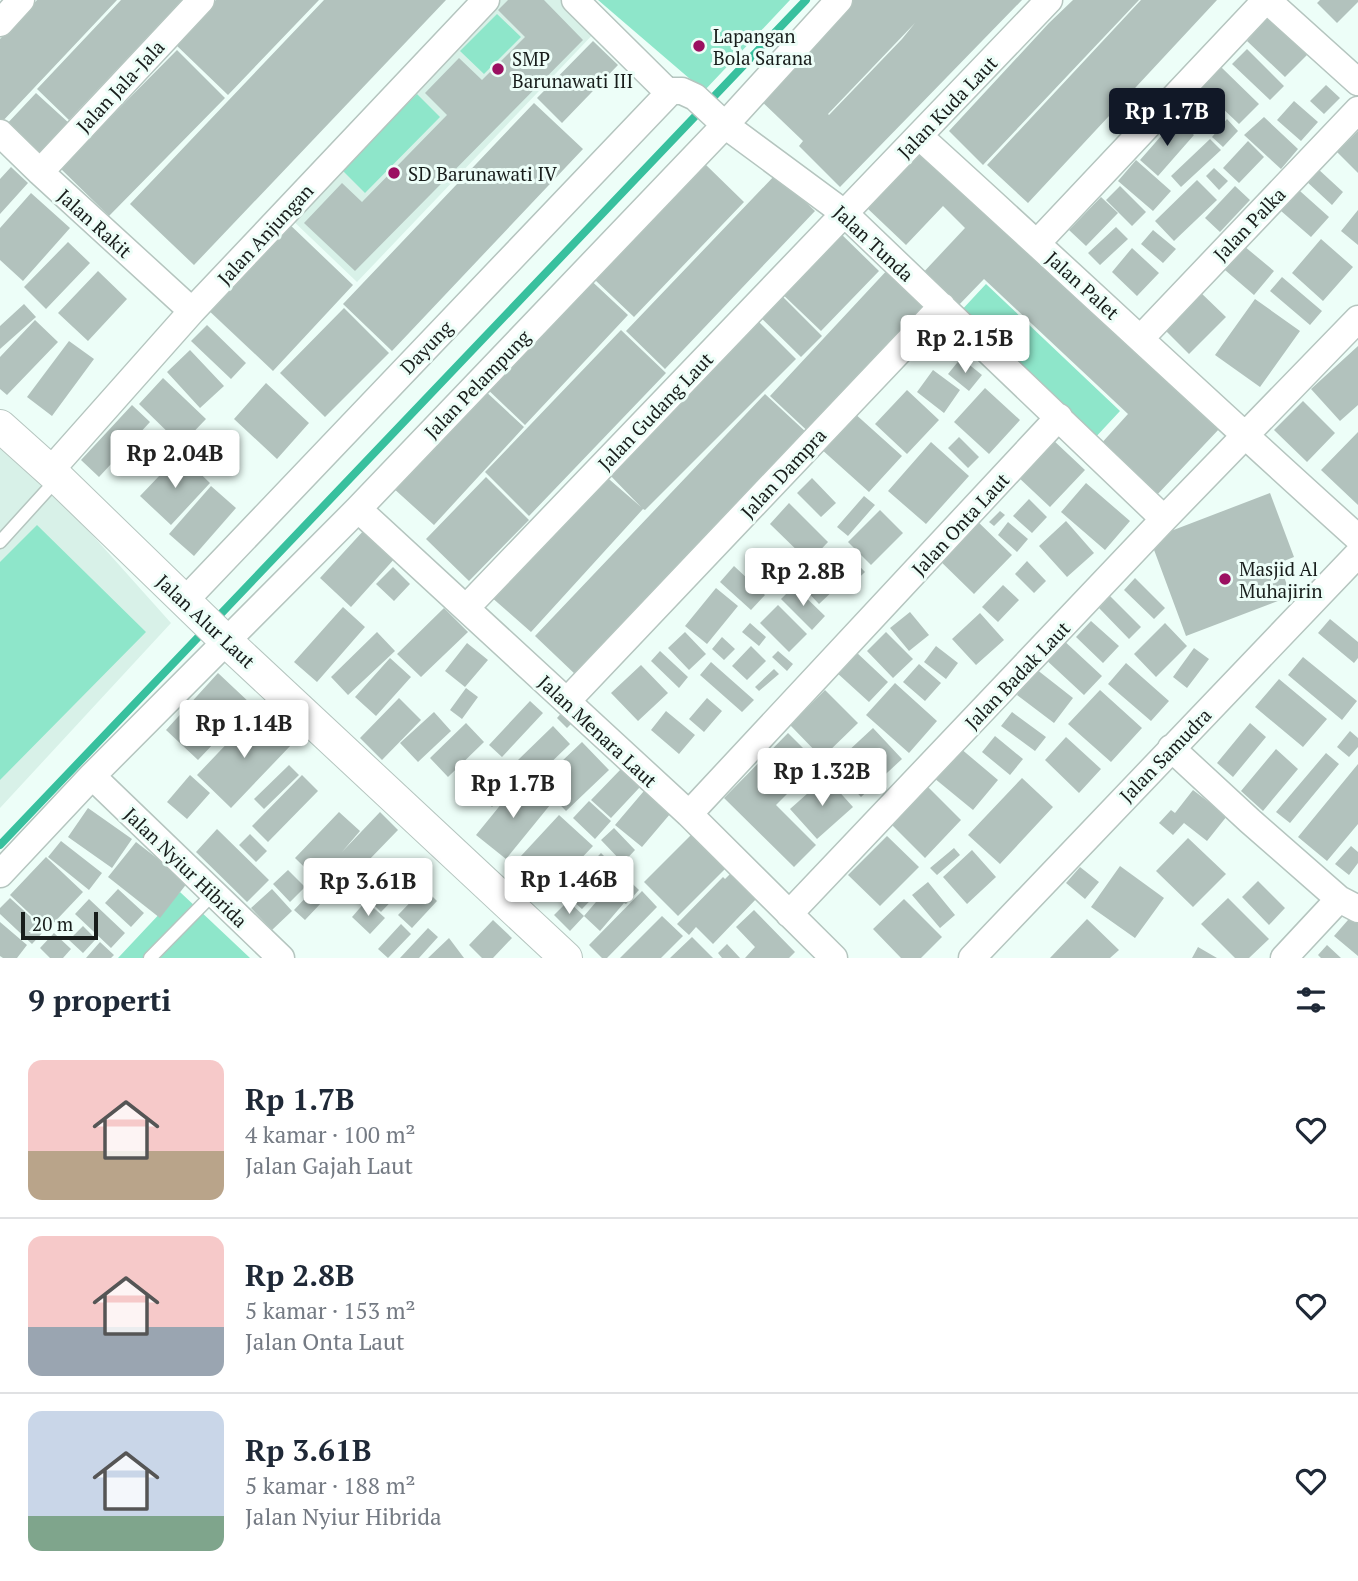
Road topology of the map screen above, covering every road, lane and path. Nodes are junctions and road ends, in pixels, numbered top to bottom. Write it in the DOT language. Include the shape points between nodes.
graph roads {
  1 [pos="21,0"];
  2 [pos="201,0"];
  3 [pos="486,0"];
  4 [pos="575,0"];
  5 [pos="839,0"];
  6 [pos="1049,0"];
  7 [pos="1266,0"];
  8 [pos="0,23"];
  9 [pos="1358,82"];
  10 [pos="700,107"];
  11 [pos="1358,110"];
  12 [pos="0,133"];
  13 [pos="919,136"];
  14 [pos="40,172"];
  15 [pos="844,213"];
  16 [pos="1037,243"];
  17 [pos="942,306"];
  18 [pos="192,311"];
  19 [pos="1358,319"];
  20 [pos="1141,338"];
  21 [pos="1059,417"];
  22 [pos="0,426"];
  23 [pos="1245,437"];
  24 [pos="54,475"];
  25 [pos="358,509"];
  26 [pos="1164,519"];
  27 [pos="1358,538"];
  28 [pos="0,542"];
  29 [pos="1358,554"];
  30 [pos="186,602"];
  31 [pos="466,608"];
  32 [pos="226,641"];
  33 [pos="567,701"];
  34 [pos="1171,748"];
  35 [pos="92,776"];
  36 [pos="689,814"];
  37 [pos="0,874"];
  38 [pos="214,893"];
  39 [pos="1348,904"];
  40 [pos="789,914"];
  41 [pos="150,958"];
  42 [pos="281,958"];
  43 [pos="566,958"];
  44 [pos="834,958"];
  45 [pos="972,958"];
  46 [pos="1284,958"];
  1 -- 8 [label="street"];
  2 -- 14 [label="street, Jalan Jala-Jala"];
  3 -- 18 [label="street, Jalan Anjungan"];
  4 -- 10 [label="street, Jalan Tunda"];
  5 -- 10 [label="street"];
  6 -- 13 [label="street, Jalan Kuda Laut"];
  7 -- 9 [label="street"];
  7 -- 16 [label="street"];
  10 -- 15 [label="street, Jalan Tunda"];
  10 -- 25 [label="street, Jalan Pelampung"];
  10 -- 30 [label="street, Dayung"];
  11 -- 20 [label="street, Jalan Palka"];
  12 -- 14 [label="street, Jalan Rakit"];
  13 -- 15 [label="street, Jalan Kuda Laut"];
  13 -- 16 [label="street, Jalan Palet"];
  14 -- 18 [label="street, Jalan Rakit"];
  15 -- 17 [label="street, Jalan Tunda"];
  15 -- 31 [label="street, Jalan Gudang Laut"];
  16 -- 20 [label="street, Jalan Palet"];
  17 -- 21 [label="street, Jalan Tunda"];
  17 -- 33 [label="street, Jalan Dampra"];
  18 -- 24 [label="street, Jalan Anjungan"];
  19 -- 23 [label="street, Jalan Badak Laut"];
  20 -- 23 [label="street, Jalan Palet"];
  21 -- 26 [label="street, Jalan Tunda"];
  21 -- 36 [label="street, Jalan Onta Laut"];
  22 -- 24 [label="street, Jalan Alur Laut"];
  23 -- 26 [label="street, Jalan Badak Laut"];
  23 -- 27 [label="street, Jalan Palet"];
  24 -- 28 [label="lane"];
  24 -- 30 [label="street, Jalan Alur Laut"];
  25 -- 31 [label="street, Jalan Menara Laut"];
  25 -- 32 [label="street, Jalan Pelampung"];
  26 -- 40 [label="street, Jalan Badak Laut"];
  29 -- 34 [label="street, Jalan Samudra"];
  30 -- 32 [label="street, Jalan Alur Laut"];
  31 -- 33 [label="street, Jalan Menara Laut"];
  32 -- 35 [label="street, Jalan Pelampung"];
  32 -- 43 [label="street, Jalan Alur Laut"];
  33 -- 36 [label="street, Jalan Menara Laut"];
  34 -- 39 [label="street"];
  34 -- 45 [label="street, Jalan Samudra"];
  35 -- 37 [label="street, Jalan Pelampung"];
  35 -- 38 [label="street, Jalan Nyiur Hibrida"];
  36 -- 40 [label="street, Jalan Menara Laut"];
  38 -- 41 [label="lane"];
  38 -- 42 [label="street, Jalan Nyiur Hibrida"];
  39 -- 46 [label="street"];
  40 -- 44 [label="street, Jalan Menara Laut"];
}
